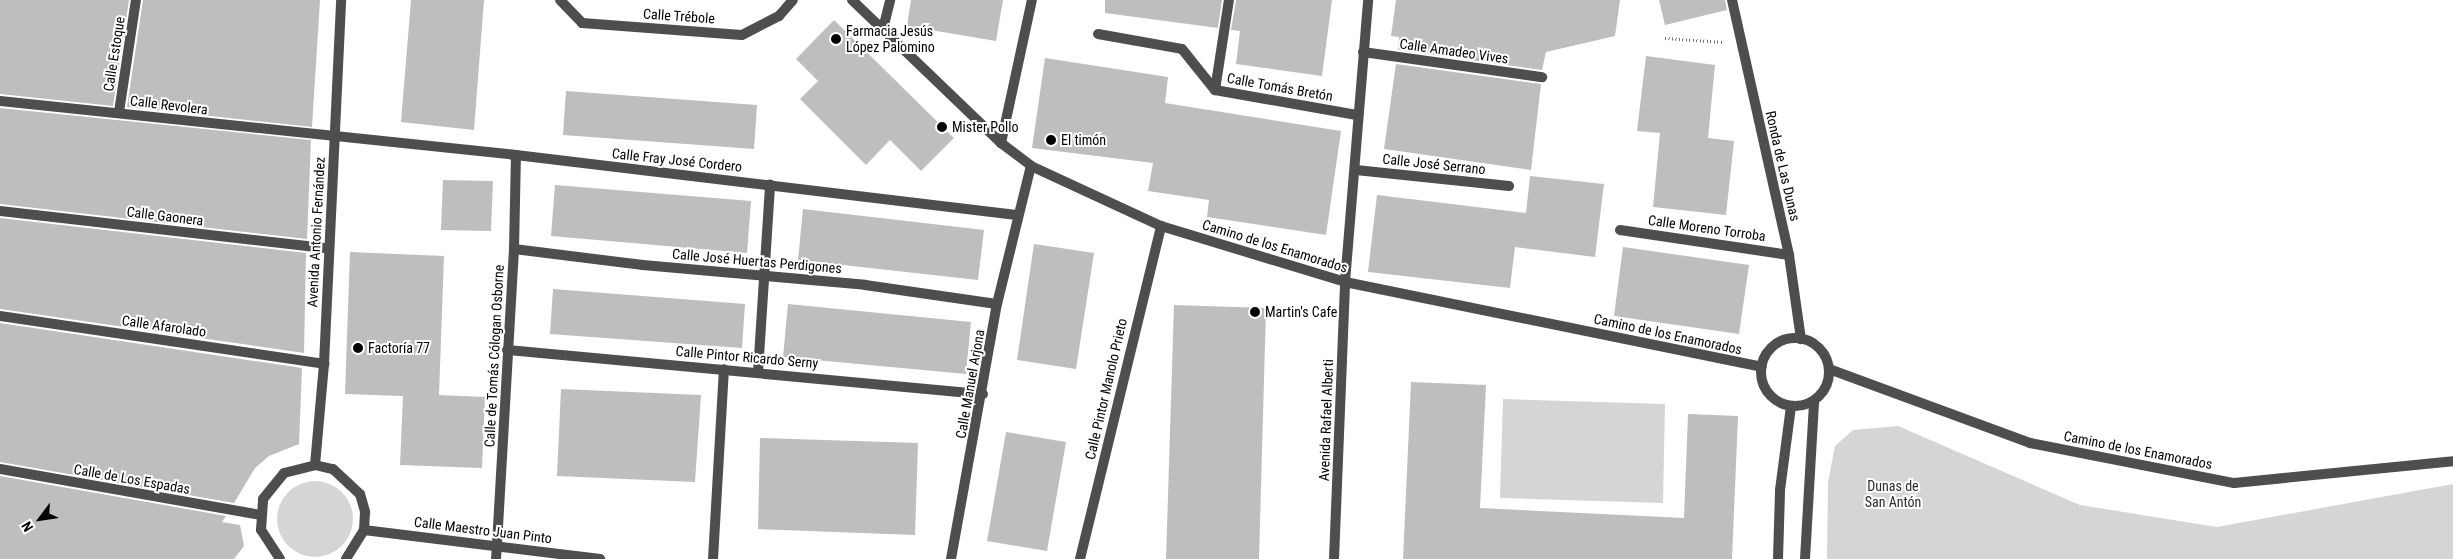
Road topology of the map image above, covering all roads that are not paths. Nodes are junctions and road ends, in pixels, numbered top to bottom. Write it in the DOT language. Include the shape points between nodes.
graph roads {
  1 [pos="136,0"];
  2 [pos="341,0"];
  3 [pos="560,0"];
  4 [pos="793,0"];
  5 [pos="852,0"];
  6 [pos="890,0"];
  7 [pos="1032,0"];
  8 [pos="1229,0"];
  9 [pos="1368,0"];
  10 [pos="1732,0"];
  11 [pos="883,29"];
  12 [pos="1098,34"];
  13 [pos="1363,52"];
  14 [pos="1542,77"];
  15 [pos="1215,90"];
  16 [pos="0,101"];
  17 [pos="119,112"];
  18 [pos="1357,115"];
  19 [pos="334,139"];
  20 [pos="1001,143"];
  21 [pos="516,156"];
  22 [pos="1031,166"];
  23 [pos="1356,170"];
  24 [pos="770,184"];
  25 [pos="1509,186"];
  26 [pos="0,211"];
  27 [pos="1016,215"];
  28 [pos="1161,226"];
  29 [pos="1620,230"];
  30 [pos="327,248"];
  31 [pos="514,249"];
  32 [pos="1789,254"];
  33 [pos="765,276"];
  34 [pos="1345,282"];
  35 [pos="997,304"];
  36 [pos="0,316"];
  37 [pos="1801,339"];
  38 [pos="508,350"];
  39 [pos="324,364"];
  40 [pos="1761,368"];
  41 [pos="724,369"];
  42 [pos="1829,369"];
  43 [pos="758,372"];
  44 [pos="983,394"];
  45 [pos="1814,401"];
  46 [pos="1791,406"];
  47 [pos="2453,461"];
  48 [pos="315,465"];
  49 [pos="0,469"];
  50 [pos="260,515"];
  51 [pos="364,530"];
  52 [pos="497,544"];
  53 [pos="275,558"];
  54 [pos="346,559"];
  55 [pos="496,559"];
  56 [pos="600,559"];
  57 [pos="713,559"];
  58 [pos="951,559"];
  59 [pos="1080,559"];
  60 [pos="1334,559"];
  61 [pos="1778,559"];
  62 [pos="1805,559"];
  1 -- 17 [label="street, Calle Estoque"];
  2 -- 19 [label="street, Avenida Antonio Fernández"];
  3 -- 4 [label="street, Calle Trébole" via="582,23 742,35 779,16"];
  5 -- 11 [label="street, Camino de los Enamorados"];
  6 -- 11 [label="street"];
  7 -- 20 [label="street"];
  8 -- 15 [label="street"];
  9 -- 13 [label="street, Avenida Rafael Alberti"];
  10 -- 32 [label="street, Ronda de Las Dunas"];
  11 -- 20 [label="street, Camino de los Enamorados"];
  12 -- 15 [label="street, Calle Tomás Bretón" via="1182,49"];
  13 -- 14 [label="street, Calle Amadeo Vives"];
  13 -- 18 [label="street, Avenida Rafael Alberti"];
  15 -- 18 [label="street, Calle Tomás Bretón"];
  16 -- 17 [label="street, Calle Revolera"];
  17 -- 19 [label="street, Calle Revolera"];
  18 -- 23 [label="street, Avenida Rafael Alberti"];
  19 -- 21 [label="street, Calle Fray José Cordero"];
  19 -- 30 [label="street, Avenida Antonio Fernández"];
  20 -- 22 [label="street, Camino de los Enamorados"];
  21 -- 24 [label="street, Calle Fray José Cordero"];
  21 -- 31 [label="street, Calle de Tomás Cólogan Osborne"];
  22 -- 27 [label="street, Calle Manuel Arjona"];
  22 -- 28 [label="street, Camino de los Enamorados"];
  23 -- 25 [label="street, Calle José Serrano"];
  23 -- 34 [label="street, Avenida Rafael Alberti"];
  24 -- 27 [label="street, Calle Fray José Cordero"];
  24 -- 33 [label="street"];
  26 -- 30 [label="street, Calle Gaonera"];
  27 -- 35 [label="street, Calle Manuel Arjona"];
  28 -- 34 [label="street, Camino de los Enamorados"];
  28 -- 59 [label="street, Calle Pintor Manolo Prieto"];
  29 -- 32 [label="street, Calle Moreno Torroba"];
  30 -- 39 [label="street, Avenida Antonio Fernández"];
  31 -- 33 [label="street, Calle José Huertas Perdigones"];
  31 -- 38 [label="street, Calle de Tomás Cólogan Osborne"];
  32 -- 37 [label="street, Ronda de Las Dunas"];
  33 -- 35 [label="street, Calle José Huertas Perdigones" via="865,285"];
  33 -- 43 [label="street"];
  34 -- 40 [label="street, Camino de los Enamorados"];
  34 -- 60 [label="street, Avenida Rafael Alberti"];
  35 -- 44 [label="street, Calle Manuel Arjona"];
  36 -- 39 [label="street, Calle Afarolado"];
  37 -- 40 [label="street" via="1780,342 1764,357"];
  37 -- 42 [label="street" via="1820,349"];
  38 -- 41 [label="street, Calle Pintor Ricardo Serny"];
  38 -- 52 [label="street, Calle de Tomás Cólogan Osborne"];
  39 -- 48 [label="street, Avenida Antonio Fernández"];
  40 -- 46 [label="street" via="1768,393"];
  41 -- 43 [label="street, Calle Pintor Ricardo Serny"];
  41 -- 57 [label="street"];
  42 -- 45 [label="street" via="1826,387"];
  42 -- 47 [label="street, Camino de los Enamorados" via="2030,443 2234,483"];
  43 -- 44 [label="street, Calle Pintor Ricardo Serny"];
  44 -- 58 [label="street, Calle Manuel Arjona"];
  45 -- 46 [label="street"];
  45 -- 62 [label="street"];
  46 -- 61 [label="street" via="1780,490"];
  48 -- 50 [label="street" via="284,474 263,499"];
  48 -- 51 [label="street" via="333,469 348,479 360,494 365,512"];
  49 -- 50 [label="street, Calle de Los Espadas"];
  50 -- 53 [label="street" via="261,530"];
  51 -- 52 [label="street, Calle Maestro Juan Pinto"];
  51 -- 54 [label="street"];
  52 -- 55 [label="street, Calle de Tomás Cólogan Osborne"];
  52 -- 56 [label="street, Calle Maestro Juan Pinto"];
}
